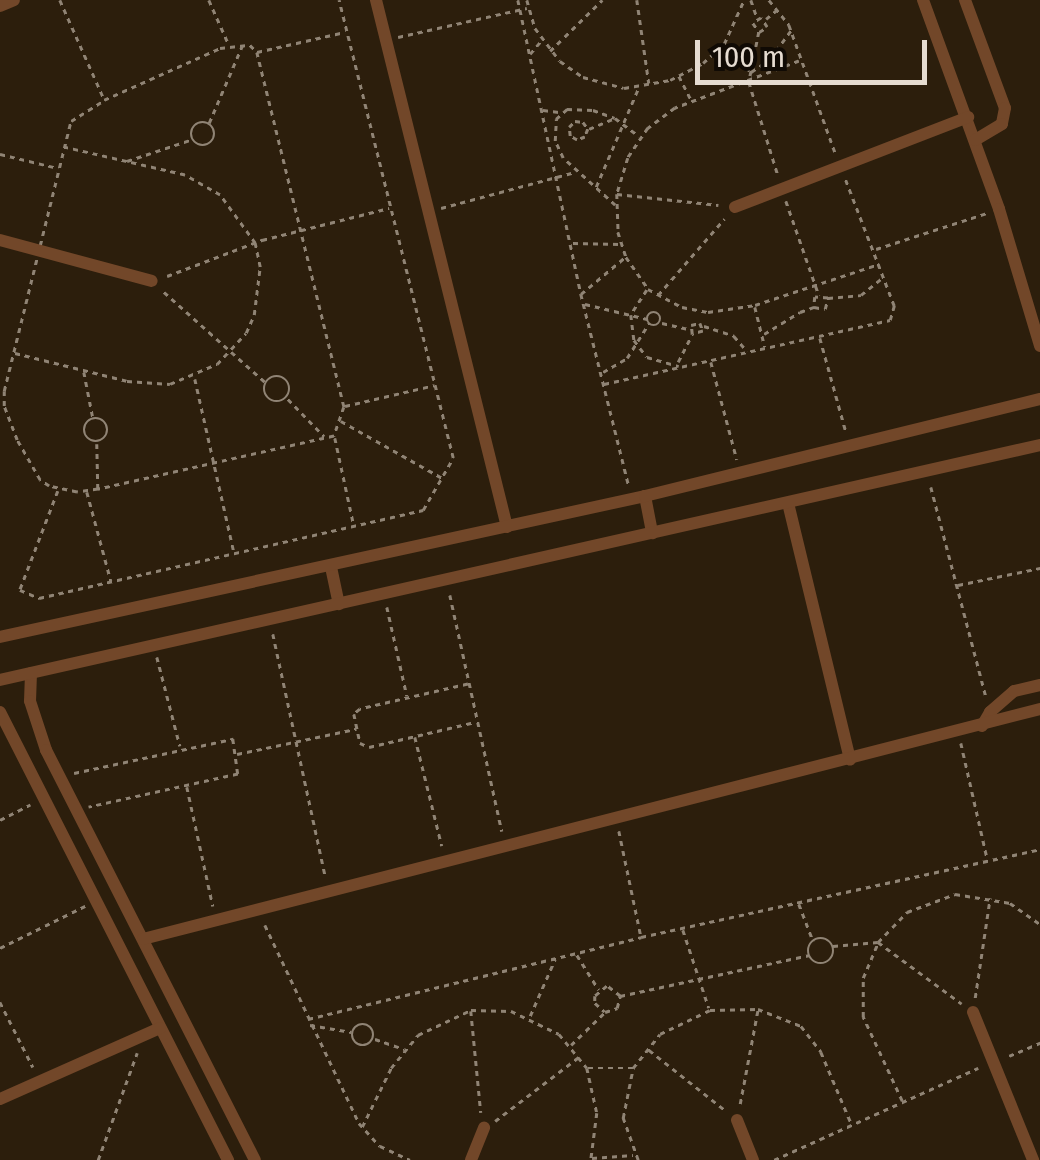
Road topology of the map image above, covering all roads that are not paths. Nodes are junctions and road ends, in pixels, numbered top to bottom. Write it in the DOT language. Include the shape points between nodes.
graph roads {
  1 [pos="14,0"];
  2 [pos="376,0"];
  3 [pos="923,0"];
  4 [pos="965,0"];
  5 [pos="0,6"];
  6 [pos="968,117"];
  7 [pos="976,140"];
  8 [pos="735,207"];
  9 [pos="0,240"];
  10 [pos="152,281"];
  11 [pos="1040,346"];
  12 [pos="1040,399"];
  13 [pos="1040,446"];
  14 [pos="639,498"];
  15 [pos="788,503"];
  16 [pos="507,527"];
  17 [pos="652,533"];
  18 [pos="330,567"];
  19 [pos="340,604"];
  20 [pos="0,623"];
  21 [pos="16,633"];
  22 [pos="0,637"];
  23 [pos="31,674"];
  24 [pos="0,680"];
  25 [pos="1040,685"];
  26 [pos="1040,709"];
  27 [pos="0,712"];
  28 [pos="982,726"];
  29 [pos="46,750"];
  30 [pos="24,760"];
  31 [pos="850,760"];
  32 [pos="143,939"];
  33 [pos="973,1012"];
  34 [pos="160,1028"];
  35 [pos="0,1099"];
  36 [pos="737,1120"];
  37 [pos="483,1130"];
  38 [pos="228,1160"];
  39 [pos="255,1160"];
  40 [pos="471,1160"];
  41 [pos="753,1160"];
  42 [pos="1037,1160"];
  1 -- 5 [label="street"];
  2 -- 16 [label="street"];
  3 -- 6 [label="street"];
  4 -- 7 [label="street" via="1004,108 1002,124"];
  6 -- 7 [label="street"];
  6 -- 8 [label="street"];
  7 -- 11 [label="street"];
  9 -- 10 [label="street"];
  12 -- 14 [label="street"];
  13 -- 15 [label="street"];
  14 -- 16 [label="street"];
  14 -- 17 [label="street"];
  15 -- 17 [label="street"];
  15 -- 31 [label="street"];
  16 -- 18 [label="street"];
  17 -- 19 [label="street"];
  18 -- 19 [label="street"];
  18 -- 21 [label="street"];
  19 -- 23 [label="street"];
  20 -- 21 [label="street"];
  21 -- 22 [label="street"];
  23 -- 24 [label="street"];
  23 -- 29 [label="street" via="30,701"];
  25 -- 28 [label="street" via="1014,692"];
  26 -- 28 [label="street"];
  27 -- 30 [label="street"];
  28 -- 31 [label="street"];
  29 -- 30 [label="street"];
  29 -- 32 [label="street"];
  30 -- 34 [label="street"];
  31 -- 32 [label="street"];
  32 -- 39 [label="street"];
  33 -- 42 [label="street"];
  34 -- 35 [label="street"];
  34 -- 38 [label="street"];
  36 -- 41 [label="street"];
  37 -- 40 [label="street"];
}
